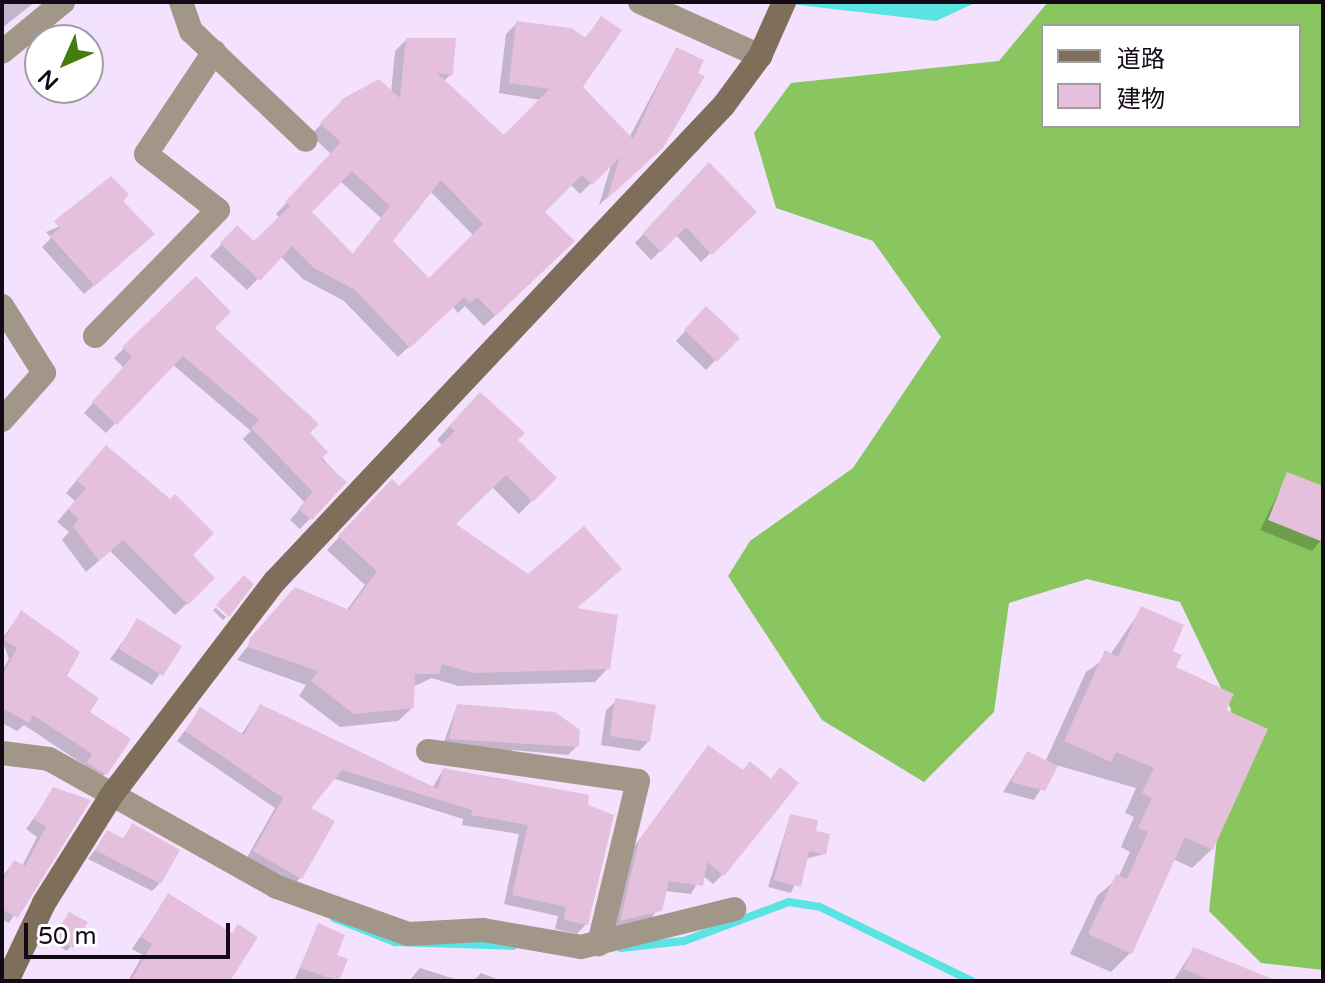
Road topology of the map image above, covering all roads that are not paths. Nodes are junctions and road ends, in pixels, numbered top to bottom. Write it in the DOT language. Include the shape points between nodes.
graph roads {
  1 [pos="63,2"];
  2 [pos="181,2"];
  3 [pos="640,2"];
  4 [pos="784,2"];
  5 [pos="2,52"];
  6 [pos="214,52"];
  7 [pos="760,56"];
  8 [pos="306,140"];
  9 [pos="2,306"];
  10 [pos="95,336"];
  11 [pos="2,420"];
  12 [pos="428,751"];
  13 [pos="2,753"];
  14 [pos="111,796"];
  15 [pos="734,909"];
  16 [pos="599,944"];
  17 [pos="7,981"];
  1 -- 5 [label="street"];
  2 -- 6 [label="street" via="191,31"];
  3 -- 7 [label="street"];
  4 -- 7 [label="main road"];
  6 -- 8 [label="street"];
  6 -- 10 [label="street" via="146,154 218,210"];
  7 -- 14 [label="main road" via="627,212 275,581"];
  9 -- 11 [label="street" via="44,373"];
  12 -- 16 [label="street" via="638,781"];
  13 -- 14 [label="street" via="49,759"];
  14 -- 16 [label="street" via="277,887 408,934 483,930"];
  14 -- 17 [label="main road" via="44,903"];
  15 -- 16 [label="street"];
}
